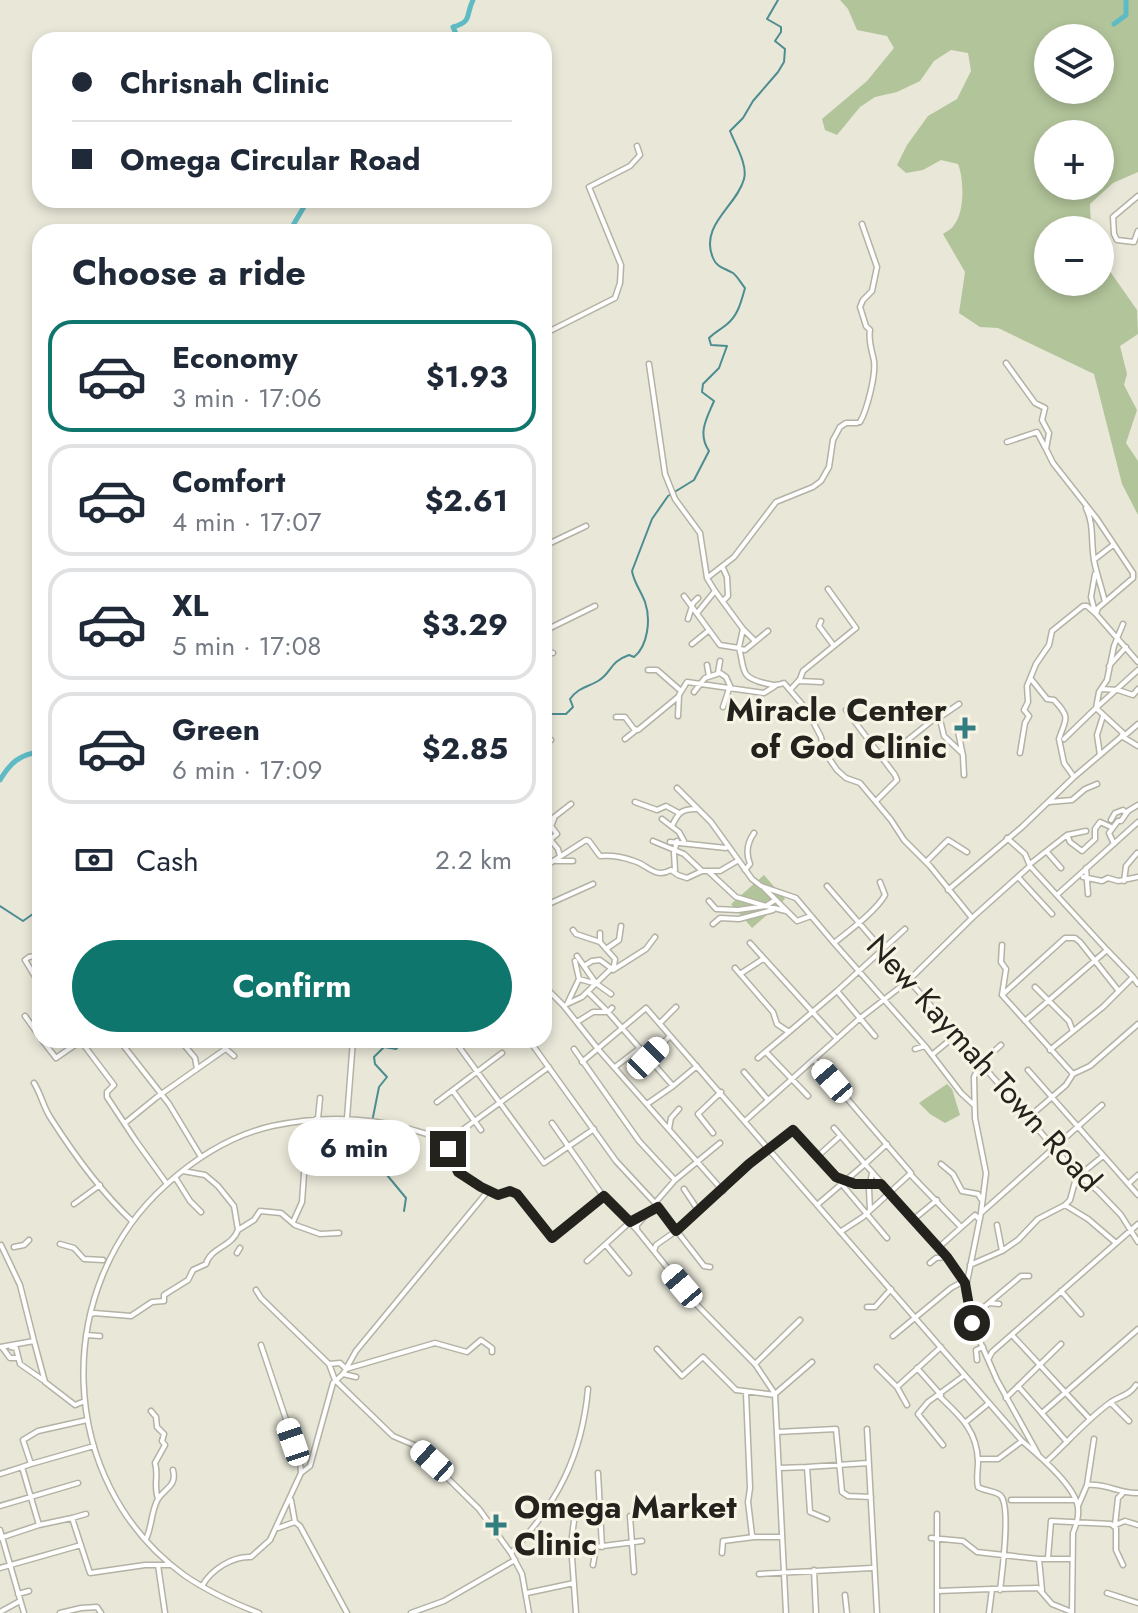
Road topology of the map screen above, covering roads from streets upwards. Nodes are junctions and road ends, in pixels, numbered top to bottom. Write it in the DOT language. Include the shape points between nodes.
graph roads {
  1 [pos="637,146"];
  2 [pos="1138,196"];
  3 [pos="862,224"];
  4 [pos="1138,231"];
  5 [pos="1136,245"];
  6 [pos="552,330"];
  7 [pos="1006,363"];
  8 [pos="649,364"];
  9 [pos="1007,442"];
  10 [pos="1046,449"];
  11 [pos="1078,496"];
  12 [pos="586,526"];
  13 [pos="552,542"];
  14 [pos="1113,545"];
  15 [pos="1094,564"];
  16 [pos="723,568"];
  17 [pos="707,578"];
  18 [pos="828,589"];
  19 [pos="715,591"];
  20 [pos="684,596"];
  21 [pos="723,601"];
  22 [pos="1105,602"];
  23 [pos="595,606"];
  24 [pos="692,607"];
  25 [pos="698,614"];
  26 [pos="1096,614"];
  27 [pos="688,619"];
  28 [pos="821,621"];
  29 [pos="1123,624"];
  30 [pos="552,627"];
  31 [pos="743,629"];
  32 [pos="708,631"];
  33 [pos="768,631"];
  34 [pos="1117,639"];
  35 [pos="754,640"];
  36 [pos="692,644"];
  37 [pos="834,646"];
  38 [pos="1126,647"];
  39 [pos="739,649"];
  40 [pos="720,661"];
  41 [pos="1138,662"];
  42 [pos="707,665"];
  43 [pos="1108,668"];
  44 [pos="648,670"];
  45 [pos="1138,670"];
  46 [pos="718,673"];
  47 [pos="709,676"];
  48 [pos="1031,679"];
  49 [pos="799,681"];
  50 [pos="821,682"];
  51 [pos="700,683"];
  52 [pos="775,686"];
  53 [pos="730,689"];
  54 [pos="1101,689"];
  55 [pos="1138,689"];
  56 [pos="790,690"];
  57 [pos="1118,690"];
  58 [pos="681,691"];
  59 [pos="694,692"];
  60 [pos="678,697"];
  61 [pos="959,704"];
  62 [pos="723,707"];
  63 [pos="937,707"];
  64 [pos="1096,708"];
  65 [pos="846,710"];
  66 [pos="678,716"];
  67 [pos="940,716"];
  68 [pos="1103,716"];
  69 [pos="616,717"];
  70 [pos="1138,724"];
  71 [pos="635,731"];
  72 [pos="958,731"];
  73 [pos="1122,737"];
  74 [pos="625,739"];
  75 [pos="1064,739"];
  76 [pos="1138,746"];
  77 [pos="962,753"];
  78 [pos="1020,753"];
  79 [pos="1100,755"];
  80 [pos="884,759"];
  81 [pos="964,775"];
  82 [pos="1074,777"];
  83 [pos="1097,784"];
  84 [pos="677,788"];
  85 [pos="876,801"];
  86 [pos="635,802"];
  87 [pos="1049,802"];
  88 [pos="571,804"];
  89 [pos="1138,805"];
  90 [pos="696,809"];
  91 [pos="679,813"];
  92 [pos="1126,813"];
  93 [pos="554,817"];
  94 [pos="662,819"];
  95 [pos="552,823"];
  96 [pos="1111,824"];
  97 [pos="672,826"];
  98 [pos="1137,826"];
  99 [pos="1086,831"];
  100 [pos="754,833"];
  101 [pos="1067,835"];
  102 [pos="1007,838"];
  103 [pos="653,841"];
  104 [pos="677,841"];
  105 [pos="684,841"];
  106 [pos="670,842"];
  107 [pos="1114,844"];
  108 [pos="552,845"];
  109 [pos="729,848"];
  110 [pos="675,849"];
  111 [pos="967,852"];
  112 [pos="1047,852"];
  113 [pos="1137,853"];
  114 [pos="560,856"];
  115 [pos="573,861"];
  116 [pos="737,861"];
  117 [pos="552,862"];
  118 [pos="926,862"];
  119 [pos="1030,865"];
  120 [pos="1061,868"];
  121 [pos="1086,868"];
  122 [pos="745,870"];
  123 [pos="675,871"];
  124 [pos="705,871"];
  125 [pos="1086,877"];
  126 [pos="1138,877"];
  127 [pos="1019,878"];
  128 [pos="1124,881"];
  129 [pos="880,882"];
  130 [pos="593,884"];
  131 [pos="761,886"];
  132 [pos="827,886"];
  133 [pos="948,890"];
  134 [pos="1058,894"];
  135 [pos="1088,894"];
  136 [pos="775,900"];
  137 [pos="709,901"];
  138 [pos="552,902"];
  139 [pos="766,906"];
  140 [pos="776,910"];
  141 [pos="786,911"];
  142 [pos="1052,914"];
  143 [pos="811,916"];
  144 [pos="972,918"];
  145 [pos="713,924"];
  146 [pos="859,924"];
  147 [pos="621,926"];
  148 [pos="905,929"];
  149 [pos="573,930"];
  150 [pos="600,933"];
  151 [pos="655,937"];
  152 [pos="600,942"];
  153 [pos="750,943"];
  154 [pos="834,943"];
  155 [pos="1002,945"];
  156 [pos="606,949"];
  157 [pos="1107,950"];
  158 [pos="883,952"];
  159 [pos="32,956"];
  160 [pos="763,959"];
  161 [pos="1095,962"];
  162 [pos="583,966"];
  163 [pos="735,968"];
  164 [pos="613,969"];
  165 [pos="858,971"];
  166 [pos="32,972"];
  167 [pos="740,974"];
  168 [pos="1133,977"];
  169 [pos="579,979"];
  170 [pos="908,981"];
  171 [pos="597,984"];
  172 [pos="1138,984"];
  173 [pos="1035,987"];
  174 [pos="1118,990"];
  175 [pos="837,991"];
  176 [pos="587,992"];
  177 [pos="552,993"];
  178 [pos="611,994"];
  179 [pos="1002,995"];
  180 [pos="884,1001"];
  181 [pos="1048,1001"];
  182 [pos="566,1005"];
  183 [pos="676,1007"];
  184 [pos="610,1010"];
  185 [pos="812,1012"];
  186 [pos="25,1016"];
  187 [pos="859,1019"];
  188 [pos="1025,1021"];
  189 [pos="577,1022"];
  190 [pos="660,1023"];
  191 [pos="1138,1024"];
  192 [pos="32,1026"];
  193 [pos="622,1029"];
  194 [pos="1072,1029"];
  195 [pos="789,1032"];
  196 [pos="956,1035"];
  197 [pos="670,1036"];
  198 [pos="875,1036"];
  199 [pos="837,1039"];
  200 [pos="1001,1045"];
  201 [pos="925,1046"];
  202 [pos="48,1048"];
  203 [pos="70,1048"];
  204 [pos="87,1048"];
  205 [pos="125,1048"];
  206 [pos="187,1048"];
  207 [pos="225,1048"];
  208 [pos="352,1048"];
  209 [pos="460,1048"];
  210 [pos="535,1048"];
  211 [pos="640,1048"];
  212 [pos="574,1049"];
  213 [pos="598,1049"];
  214 [pos="915,1049"];
  215 [pos="1050,1050"];
  216 [pos="766,1052"];
  217 [pos="502,1053"];
  218 [pos="933,1054"];
  219 [pos="234,1056"];
  220 [pos="648,1058"];
  221 [pos="758,1058"];
  222 [pos="814,1060"];
  223 [pos="582,1062"];
  224 [pos="980,1064"];
  225 [pos="697,1066"];
  226 [pos="549,1067"];
  227 [pos="615,1067"];
  228 [pos="197,1069"];
  229 [pos="1028,1070"];
  230 [pos="477,1072"];
  231 [pos="744,1072"];
  232 [pos="1073,1074"];
  233 [pos="791,1080"];
  234 [pos="34,1083"];
  235 [pos="673,1086"];
  236 [pos="453,1091"];
  237 [pos="721,1092"];
  238 [pos="161,1095"];
  239 [pos="808,1096"];
  240 [pos="320,1098"];
  241 [pos="1051,1098"];
  242 [pos="768,1100"];
  243 [pos="437,1102"];
  244 [pos="500,1103"];
  245 [pos="647,1104"];
  246 [pos="974,1105"];
  247 [pos="1102,1105"];
  248 [pos="679,1109"];
  249 [pos="1029,1117"];
  250 [pos="347,1118"];
  251 [pos="317,1119"];
  252 [pos="746,1120"];
  253 [pos="475,1122"];
  254 [pos="125,1123"];
  255 [pos="552,1123"];
  256 [pos="1077,1127"];
  257 [pos="834,1128"];
  258 [pos="594,1129"];
  259 [pos="669,1129"];
  260 [pos="481,1130"];
  261 [pos="713,1133"];
  262 [pos="841,1136"];
  263 [pos="720,1143"];
  264 [pos="443,1144"];
  265 [pos="887,1144"];
  266 [pos="569,1145"];
  267 [pos="769,1147"];
  268 [pos="1055,1147"];
  269 [pos="818,1156"];
  270 [pos="1103,1156"];
  271 [pos="201,1157"];
  272 [pos="697,1161"];
  273 [pos="865,1164"];
  274 [pos="941,1164"];
  275 [pos="183,1171"];
  276 [pos="872,1173"];
  277 [pos="910,1174"];
  278 [pos="1138,1175"];
  279 [pos="1079,1176"];
  280 [pos="175,1177"];
  281 [pos="675,1180"];
  282 [pos="843,1183"];
  283 [pos="870,1183"];
  284 [pos="167,1184"];
  285 [pos="863,1184"];
  286 [pos="881,1184"];
  287 [pos="1128,1184"];
  288 [pos="100,1185"];
  289 [pos="684,1189"];
  290 [pos="847,1190"];
  291 [pos="488,1191"];
  292 [pos="723,1191"];
  293 [pos="890,1194"];
  294 [pos="1138,1195"];
  295 [pos="604,1196"];
  296 [pos="937,1200"];
  297 [pos="982,1202"];
  298 [pos="74,1204"];
  299 [pos="657,1205"];
  300 [pos="817,1205"];
  301 [pos="1065,1205"];
  302 [pos="698,1210"];
  303 [pos="201,1212"];
  304 [pos="868,1212"];
  305 [pos="646,1215"];
  306 [pos="980,1216"];
  307 [pos="913,1220"];
  308 [pos="132,1221"];
  309 [pos="293,1222"];
  310 [pos="630,1222"];
  311 [pos="1138,1224"];
  312 [pos="997,1225"];
  313 [pos="961,1227"];
  314 [pos="238,1230"];
  315 [pos="637,1230"];
  316 [pos="676,1231"];
  317 [pos="1130,1231"];
  318 [pos="840,1232"];
  319 [pos="339,1233"];
  320 [pos="887,1238"];
  321 [pos="29,1240"];
  322 [pos="1138,1242"];
  323 [pos="1116,1243"];
  324 [pos="60,1244"];
  325 [pos="1,1245"];
  326 [pos="606,1245"];
  327 [pos="14,1247"];
  328 [pos="938,1248"];
  329 [pos="654,1251"];
  330 [pos="1002,1251"];
  331 [pos="947,1257"];
  332 [pos="103,1260"];
  333 [pos="587,1261"];
  334 [pos="930,1263"];
  335 [pos="970,1265"];
  336 [pos="710,1267"];
  337 [pos="629,1273"];
  338 [pos="1029,1276"];
  339 [pos="965,1282"];
  340 [pos="892,1289"];
  341 [pos="256,1290"];
  342 [pos="1061,1291"];
  343 [pos="989,1303"];
  344 [pos="999,1304"];
  345 [pos="867,1307"];
  346 [pos="1081,1314"];
  347 [pos="90,1315"];
  348 [pos="971,1318"];
  349 [pos="916,1319"];
  350 [pos="800,1320"];
  351 [pos="1138,1329"];
  352 [pos="86,1335"];
  353 [pos="1011,1335"];
  354 [pos="100,1336"];
  355 [pos="893,1336"];
  356 [pos="34,1341"];
  357 [pos="1061,1344"];
  358 [pos="261,1345"];
  359 [pos="3,1347"];
  360 [pos="941,1347"];
  361 [pos="983,1347"];
  362 [pos="657,1349"];
  363 [pos="467,1352"];
  364 [pos="492,1352"];
  365 [pos="472,1357"];
  366 [pos="989,1359"];
  367 [pos="977,1360"];
  368 [pos="19,1361"];
  369 [pos="812,1362"];
  370 [pos="329,1364"];
  371 [pos="755,1364"];
  372 [pos="1040,1364"];
  373 [pos="877,1367"];
  374 [pos="917,1368"];
  375 [pos="345,1372"];
  376 [pos="965,1375"];
  377 [pos="356,1377"];
  378 [pos="335,1380"];
  379 [pos="45,1382"];
  380 [pos="1136,1385"];
  381 [pos="1018,1386"];
  382 [pos="897,1387"];
  383 [pos="588,1389"];
  384 [pos="746,1393"];
  385 [pos="1065,1393"];
  386 [pos="775,1395"];
  387 [pos="940,1395"];
  388 [pos="1006,1398"];
  389 [pos="85,1401"];
  390 [pos="1111,1402"];
  391 [pos="989,1403"];
  392 [pos="907,1405"];
  393 [pos="151,1411"];
  394 [pos="1042,1413"];
  395 [pos="1089,1418"];
  396 [pos="87,1420"];
  397 [pos="1129,1421"];
  398 [pos="966,1422"];
  399 [pos="867,1429"];
  400 [pos="777,1432"];
  401 [pos="1094,1439"];
  402 [pos="1022,1441"];
  403 [pos="1067,1442"];
  404 [pos="943,1445"];
  405 [pos="94,1446"];
  406 [pos="1039,1456"];
  407 [pos="978,1459"];
  408 [pos="1046,1462"];
  409 [pos="868,1463"];
  410 [pos="31,1464"];
  411 [pos="839,1464"];
  412 [pos="22,1467"];
  413 [pos="807,1467"];
  414 [pos="778,1468"];
  415 [pos="173,1470"];
  416 [pos="301,1473"];
  417 [pos="598,1473"];
  418 [pos="0,1474"];
  419 [pos="78,1483"];
  420 [pos="1087,1485"];
  421 [pos="1123,1493"];
  422 [pos="1138,1493"];
  423 [pos="291,1497"];
  424 [pos="871,1497"];
  425 [pos="29,1498"];
  426 [pos="158,1499"];
  427 [pos="1011,1500"];
  428 [pos="1077,1503"];
  429 [pos="0,1506"];
  430 [pos="86,1514"];
  431 [pos="937,1514"];
  432 [pos="630,1516"];
  433 [pos="72,1518"];
  434 [pos="827,1519"];
  435 [pos="574,1521"];
  436 [pos="295,1522"];
  437 [pos="1077,1523"];
  438 [pos="39,1525"];
  439 [pos="1115,1525"];
  440 [pos="1138,1525"];
  441 [pos="277,1528"];
  442 [pos="0,1530"];
  443 [pos="754,1537"];
  444 [pos="782,1537"];
  445 [pos="1,1538"];
  446 [pos="931,1538"];
  447 [pos="146,1539"];
  448 [pos="938,1540"];
  449 [pos="642,1541"];
  450 [pos="632,1543"];
  451 [pos="81,1545"];
  452 [pos="599,1547"];
  453 [pos="572,1550"];
  454 [pos="511,1553"];
  455 [pos="722,1553"];
  456 [pos="1003,1556"];
  457 [pos="1048,1558"];
  458 [pos="1039,1559"];
  459 [pos="1072,1559"];
  460 [pos="515,1560"];
  461 [pos="10,1565"];
  462 [pos="158,1565"];
  463 [pos="172,1565"];
  464 [pos="593,1565"];
  465 [pos="1123,1565"];
  466 [pos="0,1568"];
  467 [pos="873,1568"];
  468 [pos="814,1570"];
  469 [pos="634,1572"];
  470 [pos="785,1573"];
  471 [pos="759,1574"];
  472 [pos="574,1583"];
  473 [pos="202,1586"];
  474 [pos="560,1586"];
  475 [pos="992,1589"];
  476 [pos="1000,1590"];
  477 [pos="1042,1590"];
  478 [pos="29,1591"];
  479 [pos="938,1591"];
  480 [pos="527,1593"];
  481 [pos="1107,1593"];
  482 [pos="18,1594"];
  483 [pos="561,1594"];
  484 [pos="845,1595"];
  485 [pos="20,1601"];
  486 [pos="1138,1603"];
  487 [pos="0,1612"];
  488 [pos="1072,1612"];
  489 [pos="24,1613"];
  490 [pos="60,1613"];
  491 [pos="101,1613"];
  492 [pos="165,1613"];
  493 [pos="259,1613"];
  494 [pos="347,1613"];
  495 [pos="413,1613"];
  496 [pos="529,1613"];
  497 [pos="576,1613"];
  498 [pos="786,1613"];
  499 [pos="816,1613"];
  500 [pos="847,1613"];
  501 [pos="877,1613"];
  502 [pos="937,1613"];
  503 [pos="989,1613"];
  1 -- 6 [label="street" via="640,155 630,166 589,187 621,265 615,298"];
  2 -- 5 [label="street" via="1113,217 1117,240"];
  3 -- 16 [label="street" via="877,267 872,291 860,307 870,330 874,365 868,405 859,422 840,427 821,481 773,505"];
  4 -- 5 [label="street"];
  7 -- 10 [label="street" via="1035,403 1045,408"];
  8 -- 17 [label="street" via="665,474 675,499 700,533"];
  9 -- 10 [label="street" via="1037,432"];
  10 -- 11 [label="street"];
  11 -- 14 [label="street"];
  11 -- 15 [label="street" via="1091,518"];
  12 -- 13 [label="street"];
  14 -- 15 [label="street" via="1097,555"];
  14 -- 22 [label="street" via="1134,575"];
  15 -- 22 [label="street"];
  15 -- 26 [label="street" via="1091,597"];
  16 -- 17 [label="street"];
  16 -- 21 [label="street" via="728,596"];
  17 -- 19 [label="street"];
  18 -- 37 [label="street" via="857,626"];
  19 -- 21 [label="street"];
  19 -- 25 [label="street"];
  20 -- 24 [label="street"];
  21 -- 31 [label="street"];
  22 -- 26 [label="street"];
  23 -- 30 [label="street"];
  24 -- 25 [label="street"];
  24 -- 25 [label="street" via="698,598"];
  24 -- 27 [label="street"];
  25 -- 32 [label="street"];
  26 -- 34 [label="street"];
  26 -- 48 [label="street" via="1083,606 1052,629"];
  28 -- 37 [label="street" via="819,626"];
  29 -- 34 [label="street"];
  31 -- 35 [label="street"];
  31 -- 39 [label="street"];
  32 -- 36 [label="street"];
  32 -- 39 [label="street" via="720,645"];
  33 -- 35 [label="street"];
  34 -- 38 [label="street"];
  34 -- 43 [label="street"];
  35 -- 39 [label="street"];
  37 -- 49 [label="street" via="803,671"];
  38 -- 41 [label="street"];
  38 -- 43 [label="street"];
  39 -- 52 [label="street" via="749,680"];
  40 -- 46 [label="street"];
  42 -- 47 [label="street"];
  43 -- 54 [label="street"];
  44 -- 58 [label="street" via="657,670"];
  45 -- 57 [label="street"];
  46 -- 47 [label="street"];
  46 -- 53 [label="street"];
  47 -- 51 [label="street"];
  48 -- 78 [label="street"];
  48 -- 82 [label="street" via="1067,717 1059,739 1064,763"];
  49 -- 50 [label="street"];
  49 -- 56 [label="street"];
  51 -- 53 [label="street"];
  51 -- 58 [label="street" via="687,682"];
  51 -- 59 [label="street"];
  52 -- 53 [label="street" via="764,693"];
  52 -- 56 [label="street" via="784,683"];
  53 -- 62 [label="street"];
  54 -- 57 [label="street"];
  54 -- 64 [label="street"];
  55 -- 57 [label="street" via="1133,695"];
  56 -- 85 [label="street" via="807,710 837,770 860,783"];
  57 -- 64 [label="street"];
  58 -- 60 [label="street"];
  60 -- 66 [label="street"];
  60 -- 71 [label="street"];
  61 -- 67 [label="street"];
  63 -- 67 [label="street"];
  64 -- 68 [label="street"];
  64 -- 75 [label="street"];
  65 -- 80 [label="street"];
  67 -- 77 [label="street" via="944,736"];
  67 -- 80 [label="street"];
  68 -- 73 [label="street"];
  68 -- 79 [label="street" via="1097,735"];
  69 -- 71 [label="street" via="625,717"];
  70 -- 73 [label="street"];
  71 -- 74 [label="street"];
  72 -- 77 [label="street"];
  73 -- 76 [label="street"];
  73 -- 79 [label="street"];
  77 -- 81 [label="street"];
  79 -- 82 [label="street"];
  80 -- 85 [label="street" via="897,780"];
  82 -- 87 [label="street"];
  83 -- 87 [label="street" via="1072,800"];
  84 -- 90 [label="street"];
  85 -- 118 [label="street"];
  86 -- 91 [label="street"];
  87 -- 102 [label="street"];
  88 -- 93 [label="street"];
  89 -- 92 [label="street"];
  90 -- 91 [label="street"];
  90 -- 109 [label="street"];
  91 -- 97 [label="street"];
  92 -- 96 [label="street"];
  92 -- 96 [label="street" via="1115,813"];
  93 -- 95 [label="street"];
  94 -- 97 [label="street"];
  96 -- 101 [label="street" via="1100,822 1095,839 1082,851"];
  96 -- 107 [label="street"];
  97 -- 105 [label="street"];
  98 -- 107 [label="street"];
  99 -- 101 [label="street"];
  100 -- 122 [label="street"];
  101 -- 112 [label="street"];
  102 -- 119 [label="street"];
  102 -- 133 [label="street"];
  103 -- 110 [label="street"];
  104 -- 105 [label="street"];
  104 -- 106 [label="street"];
  104 -- 110 [label="street"];
  105 -- 109 [label="street"];
  107 -- 121 [label="street"];
  108 -- 114 [label="street"];
  109 -- 116 [label="street"];
  110 -- 123 [label="street"];
  110 -- 124 [label="street"];
  111 -- 118 [label="street" via="948,840"];
  112 -- 119 [label="street"];
  112 -- 120 [label="street"];
  113 -- 128 [label="street" via="1126,866"];
  114 -- 117 [label="street"];
  114 -- 123 [label="street" via="586,840 600,856 639,862 651,872"];
  115 -- 117 [label="street"];
  116 -- 122 [label="street"];
  116 -- 124 [label="street"];
  118 -- 133 [label="street"];
  119 -- 127 [label="street"];
  119 -- 134 [label="street"];
  121 -- 125 [label="street"];
  121 -- 134 [label="street"];
  122 -- 131 [label="street"];
  123 -- 124 [label="street" via="687,878"];
  124 -- 139 [label="street" via="736,897"];
  125 -- 128 [label="street"];
  125 -- 135 [label="street"];
  126 -- 128 [label="street"];
  127 -- 142 [label="street"];
  127 -- 144 [label="street"];
  129 -- 146 [label="street" via="885,895"];
  130 -- 138 [label="street"];
  131 -- 136 [label="street"];
  131 -- 143 [label="street" via="796,898"];
  132 -- 146 [label="street, New Kaymah Town Road"];
  133 -- 144 [label="street"];
  134 -- 157 [label="street"];
  136 -- 139 [label="street"];
  136 -- 141 [label="street"];
  137 -- 139 [label="street" via="716,909"];
  139 -- 140 [label="street"];
  140 -- 141 [label="street"];
  140 -- 145 [label="street" via="720,918"];
  141 -- 143 [label="street" via="797,921"];
  143 -- 154 [label="street"];
  144 -- 170 [label="street"];
  146 -- 154 [label="street"];
  146 -- 158 [label="street, New Kaymah Town Road"];
  147 -- 156 [label="street" via="619,940"];
  148 -- 158 [label="street"];
  149 -- 152 [label="street"];
  150 -- 152 [label="street"];
  151 -- 164 [label="street" via="646,949"];
  152 -- 156 [label="street"];
  153 -- 160 [label="street"];
  154 -- 165 [label="street"];
  155 -- 179 [label="street"];
  156 -- 164 [label="street" via="615,959"];
  157 -- 161 [label="street"];
  157 -- 168 [label="street"];
  158 -- 165 [label="street"];
  158 -- 170 [label="street, New Kaymah Town Road"];
  159 -- 166 [label="street" via="25,960"];
  160 -- 167 [label="street"];
  160 -- 185 [label="street"];
  161 -- 174 [label="street"];
  161 -- 179 [label="street" via="1075,938 1065,938"];
  161 -- 181 [label="street"];
  162 -- 164 [label="street" via="600,960"];
  162 -- 169 [label="street" via="576,958"];
  162 -- 171 [label="street"];
  163 -- 167 [label="street"];
  164 -- 171 [label="street"];
  165 -- 175 [label="street"];
  165 -- 180 [label="street"];
  167 -- 195 [label="street" via="777,1024"];
  168 -- 172 [label="street"];
  168 -- 174 [label="street"];
  169 -- 171 [label="street"];
  169 -- 182 [label="street"];
  170 -- 180 [label="street"];
  170 -- 196 [label="street, New Kaymah Town Road"];
  171 -- 176 [label="street"];
  171 -- 178 [label="street"];
  173 -- 181 [label="street"];
  174 -- 194 [label="street"];
  175 -- 185 [label="street"];
  175 -- 187 [label="street"];
  176 -- 182 [label="street"];
  176 -- 184 [label="street"];
  177 -- 182 [label="street"];
  179 -- 188 [label="street"];
  180 -- 187 [label="street"];
  180 -- 201 [label="street"];
  181 -- 188 [label="street"];
  181 -- 194 [label="street"];
  182 -- 189 [label="street"];
  183 -- 190 [label="street"];
  184 -- 189 [label="street"];
  184 -- 193 [label="street"];
  185 -- 195 [label="street"];
  185 -- 199 [label="street"];
  186 -- 192 [label="street"];
  187 -- 198 [label="street"];
  187 -- 199 [label="street"];
  188 -- 215 [label="street"];
  189 -- 213 [label="street"];
  190 -- 193 [label="street" via="646,1008"];
  190 -- 197 [label="street"];
  191 -- 232 [label="street" via="1090,1066"];
  193 -- 211 [label="street"];
  193 -- 213 [label="street"];
  194 -- 215 [label="street"];
  195 -- 216 [label="street"];
  196 -- 218 [label="street"];
  196 -- 224 [label="street, New Kaymah Town Road"];
  197 -- 220 [label="street"];
  197 -- 225 [label="street"];
  199 -- 222 [label="street"];
  200 -- 224 [label="street"];
  201 -- 214 [label="street"];
  201 -- 218 [label="street"];
  202 -- 203 [label="street" via="56,1058"];
  204 -- 254 [label="street" via="114,1085 106,1095"];
  205 -- 238 [label="street"];
  206 -- 228 [label="street"];
  207 -- 219 [label="street"];
  207 -- 228 [label="street"];
  208 -- 250 [label="street"];
  209 -- 230 [label="street"];
  210 -- 226 [label="street"];
  211 -- 220 [label="street"];
  211 -- 227 [label="street"];
  212 -- 223 [label="street"];
  213 -- 223 [label="street"];
  213 -- 227 [label="street"];
  215 -- 232 [label="street"];
  216 -- 221 [label="street"];
  216 -- 233 [label="street"];
  217 -- 230 [label="street"];
  218 -- 246 [label="street"];
  220 -- 235 [label="street"];
  222 -- 233 [label="street"];
  222 -- 265 [label="street"];
  223 -- 281 [label="street" via="639,1141"];
  224 -- 246 [label="street" via="974,1077"];
  224 -- 249 [label="street, New Kaymah Town Road"];
  225 -- 235 [label="street"];
  225 -- 237 [label="street"];
  226 -- 244 [label="street"];
  226 -- 258 [label="street"];
  227 -- 245 [label="street"];
  228 -- 238 [label="street"];
  229 -- 241 [label="street"];
  230 -- 236 [label="street"];
  230 -- 244 [label="street"];
  231 -- 242 [label="street"];
  232 -- 241 [label="street"];
  233 -- 239 [label="street"];
  233 -- 242 [label="street"];
  234 -- 288 [label="street" via="50,1118"];
  235 -- 245 [label="street"];
  236 -- 243 [label="street"];
  236 -- 253 [label="street"];
  237 -- 252 [label="street"];
  237 -- 261 [label="street" via="698,1114"];
  238 -- 254 [label="street"];
  238 -- 271 [label="street"];
  240 -- 251 [label="street"];
  241 -- 249 [label="street"];
  241 -- 256 [label="street"];
  242 -- 252 [label="street"];
  244 -- 253 [label="street"];
  244 -- 266 [label="street" via="544,1163"];
  245 -- 259 [label="street"];
  246 -- 297 [label="street" via="985,1164"];
  247 -- 256 [label="street"];
  248 -- 259 [label="street"];
  249 -- 268 [label="street, New Kaymah Town Road"];
  250 -- 251 [label="street"];
  250 -- 264 [label="street" via="426,1134"];
  251 -- 271 [label="street" via="268,1127"];
  251 -- 309 [label="street" via="305,1160 302,1202"];
  252 -- 267 [label="street"];
  253 -- 260 [label="street"];
  253 -- 264 [label="street"];
  254 -- 284 [label="street"];
  255 -- 266 [label="street"];
  256 -- 268 [label="street"];
  256 -- 270 [label="street"];
  257 -- 262 [label="street"];
  258 -- 266 [label="street"];
  258 -- 299 [label="street"];
  259 -- 272 [label="street"];
  262 -- 269 [label="street"];
  262 -- 273 [label="street"];
  263 -- 272 [label="street"];
  264 -- 291 [label="street" via="458,1172"];
  265 -- 273 [label="street"];
  265 -- 277 [label="street"];
  266 -- 295 [label="street"];
  267 -- 269 [label="street" via="793,1130"];
  267 -- 292 [label="street"];
  267 -- 300 [label="street"];
  268 -- 279 [label="street, New Kaymah Town Road"];
  268 -- 306 [label="street"];
  269 -- 282 [label="street"];
  270 -- 279 [label="street"];
  270 -- 287 [label="street"];
  271 -- 275 [label="street"];
  272 -- 281 [label="street"];
  272 -- 292 [label="street"];
  273 -- 276 [label="street"];
  273 -- 282 [label="street"];
  274 -- 297 [label="street" via="962,1191 978,1194"];
  275 -- 280 [label="street"];
  275 -- 314 [label="street" via="205,1175 218,1186 234,1206"];
  276 -- 283 [label="street"];
  276 -- 286 [label="street"];
  277 -- 293 [label="street"];
  277 -- 296 [label="street"];
  278 -- 287 [label="street"];
  279 -- 301 [label="street"];
  279 -- 317 [label="street, New Kaymah Town Road" via="1121,1215"];
  280 -- 284 [label="street"];
  280 -- 303 [label="street"];
  281 -- 299 [label="street"];
  282 -- 285 [label="street"];
  282 -- 290 [label="street"];
  282 -- 300 [label="street"];
  283 -- 285 [label="street"];
  283 -- 286 [label="street"];
  283 -- 304 [label="street"];
  284 -- 308 [label="street"];
  285 -- 290 [label="street"];
  286 -- 293 [label="street"];
  287 -- 294 [label="street"];
  288 -- 298 [label="street"];
  288 -- 308 [label="street"];
  289 -- 302 [label="street"];
  290 -- 304 [label="street"];
  291 -- 295 [label="street" via="515,1192 552,1238"];
  291 -- 375 [label="street" via="369,1334"];
  292 -- 302 [label="street"];
  293 -- 304 [label="street"];
  293 -- 307 [label="street"];
  295 -- 310 [label="street"];
  296 -- 307 [label="street"];
  296 -- 313 [label="street"];
  297 -- 306 [label="street"];
  299 -- 305 [label="street"];
  299 -- 316 [label="street"];
  300 -- 318 [label="street"];
  301 -- 323 [label="street"];
  301 -- 330 [label="street" via="1038,1219"];
  302 -- 316 [label="street"];
  304 -- 318 [label="street"];
  304 -- 320 [label="street"];
  305 -- 310 [label="street"];
  305 -- 315 [label="street"];
  306 -- 313 [label="street"];
  306 -- 335 [label="street"];
  307 -- 328 [label="street"];
  308 -- 347 [label="street" via="103,1270"];
  309 -- 314 [label="street" via="281,1213 260,1211"];
  309 -- 319 [label="street" via="320,1234"];
  310 -- 315 [label="street"];
  310 -- 326 [label="street"];
  311 -- 317 [label="street"];
  312 -- 330 [label="street"];
  313 -- 328 [label="street"];
  314 -- 347 [label="street" via="188,1280 164,1295 164,1301 152,1302 135,1315"];
  315 -- 329 [label="street"];
  316 -- 329 [label="street"];
  316 -- 336 [label="street"];
  317 -- 322 [label="street, New Kaymah Town Road"];
  317 -- 323 [label="street"];
  318 -- 340 [label="street"];
  321 -- 327 [label="street"];
  323 -- 342 [label="street"];
  324 -- 332 [label="street" via="74,1248 84,1259"];
  325 -- 356 [label="street" via="15,1271"];
  326 -- 333 [label="street"];
  326 -- 337 [label="street"];
  328 -- 331 [label="street"];
  329 -- 371 [label="street"];
  330 -- 335 [label="street"];
  331 -- 334 [label="street"];
  331 -- 339 [label="street"];
  335 -- 339 [label="street"];
  338 -- 343 [label="street" via="1021,1276"];
  339 -- 348 [label="street"];
  339 -- 349 [label="street"];
  340 -- 345 [label="street" via="875,1307"];
  340 -- 349 [label="street"];
  341 -- 370 [label="street"];
  342 -- 346 [label="street"];
  342 -- 353 [label="street"];
  343 -- 344 [label="street"];
  343 -- 348 [label="street"];
  347 -- 352 [label="street"];
  348 -- 361 [label="street"];
  349 -- 355 [label="street"];
  349 -- 360 [label="street"];
  350 -- 371 [label="street"];
  351 -- 385 [label="street"];
  352 -- 354 [label="street"];
  352 -- 389 [label="street"];
  353 -- 366 [label="street"];
  353 -- 372 [label="street"];
  356 -- 359 [label="street"];
  356 -- 379 [label="street"];
  357 -- 372 [label="street"];
  358 -- 416 [label="street"];
  359 -- 368 [label="street"];
  359 -- 368 [label="street" via="15,1348"];
  360 -- 374 [label="street"];
  360 -- 376 [label="street"];
  361 -- 366 [label="street"];
  361 -- 367 [label="street" via="975,1353"];
  362 -- 384 [label="street" via="682,1376 705,1357 736,1390"];
  363 -- 364 [label="street" via="481,1340"];
  363 -- 365 [label="street"];
  363 -- 375 [label="street" via="435,1343"];
  366 -- 388 [label="street"];
  368 -- 379 [label="street"];
  369 -- 386 [label="street"];
  370 -- 375 [label="street" via="340,1363"];
  370 -- 378 [label="street"];
  371 -- 386 [label="street"];
  372 -- 381 [label="street"];
  372 -- 385 [label="street"];
  373 -- 382 [label="street"];
  374 -- 382 [label="street"];
  374 -- 387 [label="street"];
  375 -- 377 [label="street"];
  375 -- 378 [label="street"];
  376 -- 387 [label="street"];
  376 -- 391 [label="street"];
  378 -- 416 [label="street" via="310,1466"];
  378 -- 454 [label="street" via="393,1436 432,1461 479,1509"];
  379 -- 389 [label="street" via="75,1405"];
  380 -- 390 [label="street"];
  381 -- 388 [label="street"];
  381 -- 394 [label="street"];
  382 -- 392 [label="street"];
  383 -- 454 [label="street" via="580,1439 563,1483"];
  384 -- 386 [label="street"];
  384 -- 443 [label="street" via="748,1502"];
  385 -- 394 [label="street"];
  385 -- 395 [label="street"];
  386 -- 400 [label="street"];
  387 -- 398 [label="street"];
  387 -- 404 [label="street" via="918,1414"];
  388 -- 406 [label="street"];
  389 -- 396 [label="street"];
  390 -- 395 [label="street"];
  390 -- 397 [label="street"];
  391 -- 398 [label="street"];
  391 -- 402 [label="street"];
  393 -- 426 [label="street" via="165,1445 155,1463"];
  394 -- 403 [label="street"];
  395 -- 403 [label="street"];
  396 -- 405 [label="street"];
  396 -- 410 [label="street" via="25,1438"];
  398 -- 407 [label="street"];
  399 -- 409 [label="street"];
  400 -- 411 [label="street" via="836,1429"];
  400 -- 414 [label="street"];
  401 -- 420 [label="street"];
  402 -- 406 [label="street"];
  402 -- 407 [label="street" via="998,1459"];
  403 -- 408 [label="street"];
  405 -- 410 [label="street"];
  405 -- 447 [label="street" via="111,1489"];
  406 -- 408 [label="street"];
  407 -- 456 [label="street" via="978,1487 1002,1497"];
  408 -- 428 [label="street"];
  409 -- 411 [label="street"];
  409 -- 424 [label="street"];
  410 -- 412 [label="street"];
  411 -- 413 [label="street"];
  411 -- 424 [label="street" via="844,1494"];
  412 -- 418 [label="street"];
  412 -- 425 [label="street"];
  413 -- 414 [label="street"];
  413 -- 434 [label="street" via="810,1512"];
  414 -- 444 [label="street"];
  415 -- 426 [label="street" via="172,1484"];
  416 -- 423 [label="street"];
  417 -- 452 [label="street"];
  419 -- 425 [label="street"];
  420 -- 421 [label="street" via="1105,1484"];
  420 -- 428 [label="street"];
  421 -- 422 [label="street"];
  421 -- 439 [label="street"];
  423 -- 436 [label="street"];
  423 -- 441 [label="street"];
  424 -- 467 [label="street"];
  425 -- 429 [label="street"];
  425 -- 438 [label="street"];
  426 -- 447 [label="street"];
  427 -- 428 [label="street"];
  428 -- 437 [label="street"];
  430 -- 433 [label="street"];
  431 -- 448 [label="street"];
  432 -- 450 [label="street"];
  433 -- 438 [label="street"];
  433 -- 451 [label="street"];
  435 -- 453 [label="street"];
  436 -- 441 [label="street"];
  436 -- 494 [label="street"];
  437 -- 439 [label="street"];
  437 -- 457 [label="street" via="1050,1522"];
  437 -- 459 [label="street"];
  438 -- 445 [label="street"];
  439 -- 440 [label="street"];
  439 -- 465 [label="street"];
  441 -- 473 [label="street" via="251,1557 224,1564"];
  442 -- 445 [label="street"];
  443 -- 444 [label="street"];
  443 -- 455 [label="street" via="723,1541"];
  444 -- 470 [label="street"];
  445 -- 461 [label="street"];
  446 -- 448 [label="street"];
  447 -- 463 [label="street"];
  448 -- 456 [label="street" via="959,1540 973,1550"];
  448 -- 479 [label="street"];
  449 -- 450 [label="street"];
  450 -- 452 [label="street"];
  450 -- 469 [label="street"];
  451 -- 461 [label="street"];
  451 -- 462 [label="street" via="90,1573"];
  452 -- 453 [label="street"];
  452 -- 464 [label="street"];
  453 -- 472 [label="street"];
  454 -- 460 [label="street"];
  456 -- 458 [label="street"];
  456 -- 476 [label="street"];
  457 -- 458 [label="street"];
  457 -- 459 [label="street"];
  458 -- 477 [label="street"];
  459 -- 488 [label="street"];
  460 -- 480 [label="street"];
  460 -- 495 [label="street"];
  461 -- 466 [label="street"];
  461 -- 482 [label="street"];
  462 -- 463 [label="street"];
  462 -- 492 [label="street"];
  463 -- 473 [label="street"];
  467 -- 468 [label="street"];
  467 -- 501 [label="street"];
  468 -- 470 [label="street"];
  468 -- 499 [label="street"];
  470 -- 471 [label="street"];
  470 -- 498 [label="street"];
  472 -- 474 [label="street"];
  472 -- 497 [label="street"];
  473 -- 493 [label="street"];
  474 -- 480 [label="street"];
  474 -- 483 [label="street"];
  475 -- 476 [label="street"];
  475 -- 479 [label="street"];
  475 -- 503 [label="street"];
  476 -- 477 [label="street"];
  477 -- 488 [label="street" via="1052,1604"];
  478 -- 482 [label="street"];
  479 -- 502 [label="street"];
  480 -- 496 [label="street"];
  481 -- 486 [label="street"];
  482 -- 485 [label="street"];
  484 -- 500 [label="street"];
  485 -- 487 [label="street"];
  485 -- 489 [label="street"];
  490 -- 491 [label="street" via="97,1607"];
}
